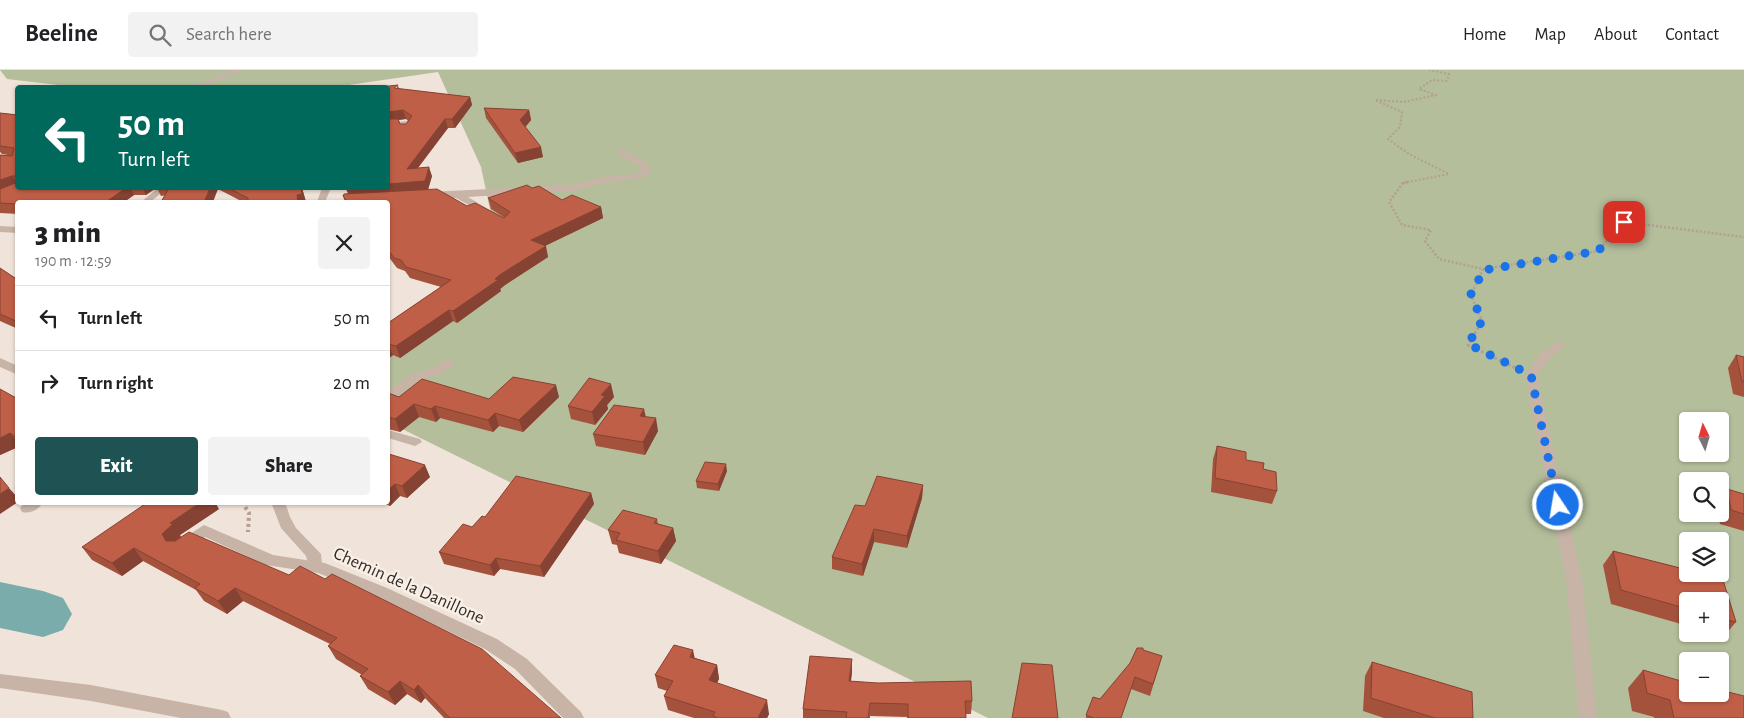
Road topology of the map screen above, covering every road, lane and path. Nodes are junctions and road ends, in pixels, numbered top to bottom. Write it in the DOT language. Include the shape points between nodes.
graph roads {
  1 [pos="239,70"];
  2 [pos="1428,70"];
  3 [pos="201,85"];
  4 [pos="390,125"];
  5 [pos="406,130"];
  6 [pos="621,152"];
  7 [pos="160,190"];
  8 [pos="421,195"];
  9 [pos="458,195"];
  10 [pos="148,200"];
  11 [pos="498,219"];
  12 [pos="0,229"];
  13 [pos="15,231"];
  14 [pos="1744,238"];
  15 [pos="1484,270"];
  16 [pos="1560,345"];
  17 [pos="0,362"];
  18 [pos="449,363"];
  19 [pos="15,370"];
  20 [pos="1531,375"];
  21 [pos="390,396"];
  22 [pos="390,435"];
  23 [pos="415,442"];
  24 [pos="244,505"];
  25 [pos="279,505"];
  26 [pos="180,548"];
  27 [pos="248,550"];
  28 [pos="314,565"];
  29 [pos="0,680"];
  30 [pos="222,718"];
  31 [pos="575,718"];
  32 [pos="1588,718"];
  1 -- 3 [label="street"];
  2 -- 15 [label="path" via="1449,74 1447,81 1432,80 1419,89 1436,95 1404,102 1374,100 1402,112 1400,127 1388,139 1449,174 1403,183 1389,202 1402,225 1431,230 1425,241 1439,259"];
  4 -- 5 [label="street" via="406,123 409,125"];
  6 -- 9 [label="street" via="642,164 646,172 578,187"];
  7 -- 10 [label="street"];
  8 -- 9 [label="street"];
  9 -- 11 [label="street"];
  12 -- 13 [label="street"];
  14 -- 15 [label="path" via="1624,222 1598,251"];
  15 -- 20 [label="path" via="1471,294 1482,321 1468,344"];
  16 -- 20 [label="street" via="1545,356"];
  17 -- 19 [label="street"];
  18 -- 21 [label="street" via="439,370 416,377"];
  20 -- 32 [label="street" via="1574,579"];
  22 -- 23 [label="street"];
  24 -- 27 [label="path" via="249,514"];
  25 -- 28 [label="street" via="295,538 313,554"];
  26 -- 27 [label="street, Chemin de la Danillone" via="204,530"];
  27 -- 28 [label="street, Chemin de la Danillone" via="270,561"];
  28 -- 31 [label="street, Chemin de la Danillone" via="381,592 491,644 521,664"];
  29 -- 30 [label="street"];
}
